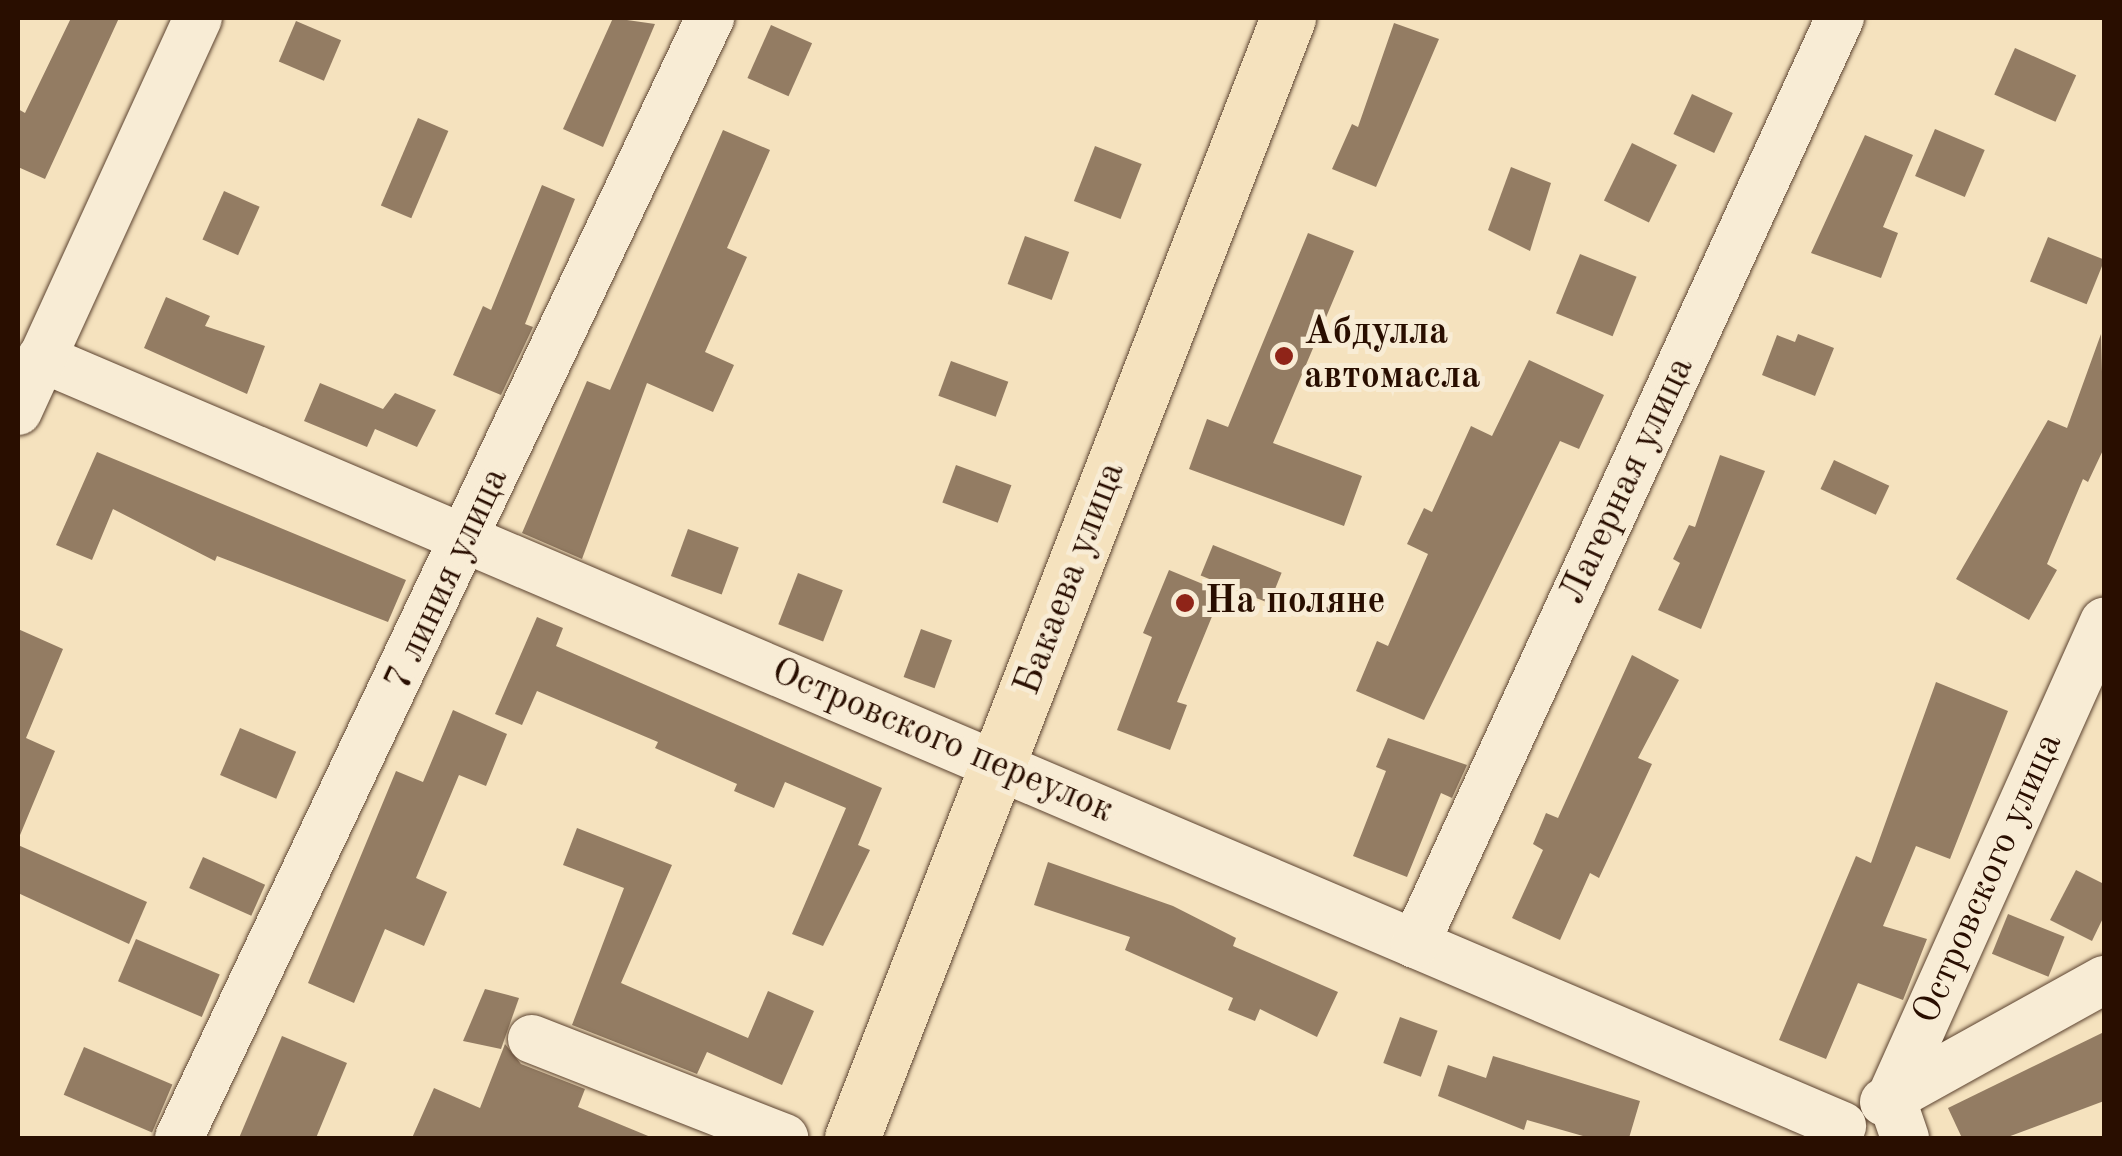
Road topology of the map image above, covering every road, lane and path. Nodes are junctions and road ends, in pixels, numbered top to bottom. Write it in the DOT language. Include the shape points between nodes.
graph roads {
  1 [pos="198,18"];
  2 [pos="710,18"];
  3 [pos="1288,18"];
  4 [pos="1840,18"];
  5 [pos="41,358"];
  6 [pos="18,411"];
  7 [pos="468,540"];
  8 [pos="2104,622"];
  9 [pos="997,766"];
  10 [pos="1415,944"];
  11 [pos="2104,980"];
  12 [pos="532,1039"];
  13 [pos="1898,1118"];
  14 [pos="1832,1132"];
  15 [pos="180,1138"];
  16 [pos="784,1138"];
  17 [pos="852,1138"];
  1 -- 5 [label="street"];
  2 -- 7 [label="street, 7 линия улица"];
  3 -- 9 [label="main road, Бакаева улица"];
  4 -- 10 [label="street, Лагерная улица"];
  5 -- 6 [label="street"];
  5 -- 7 [label="street, Островского переулок"];
  7 -- 9 [label="street, Островского переулок"];
  7 -- 15 [label="street, 7 линия улица"];
  8 -- 13 [label="street, Островского улица"];
  9 -- 10 [label="street, Островского переулок"];
  9 -- 17 [label="main road, Бакаева улица"];
  10 -- 14 [label="street, Островского переулок"];
  11 -- 13 [label="street"];
  12 -- 16 [label="street"];
  13 -- 14 [label="street"];
}
